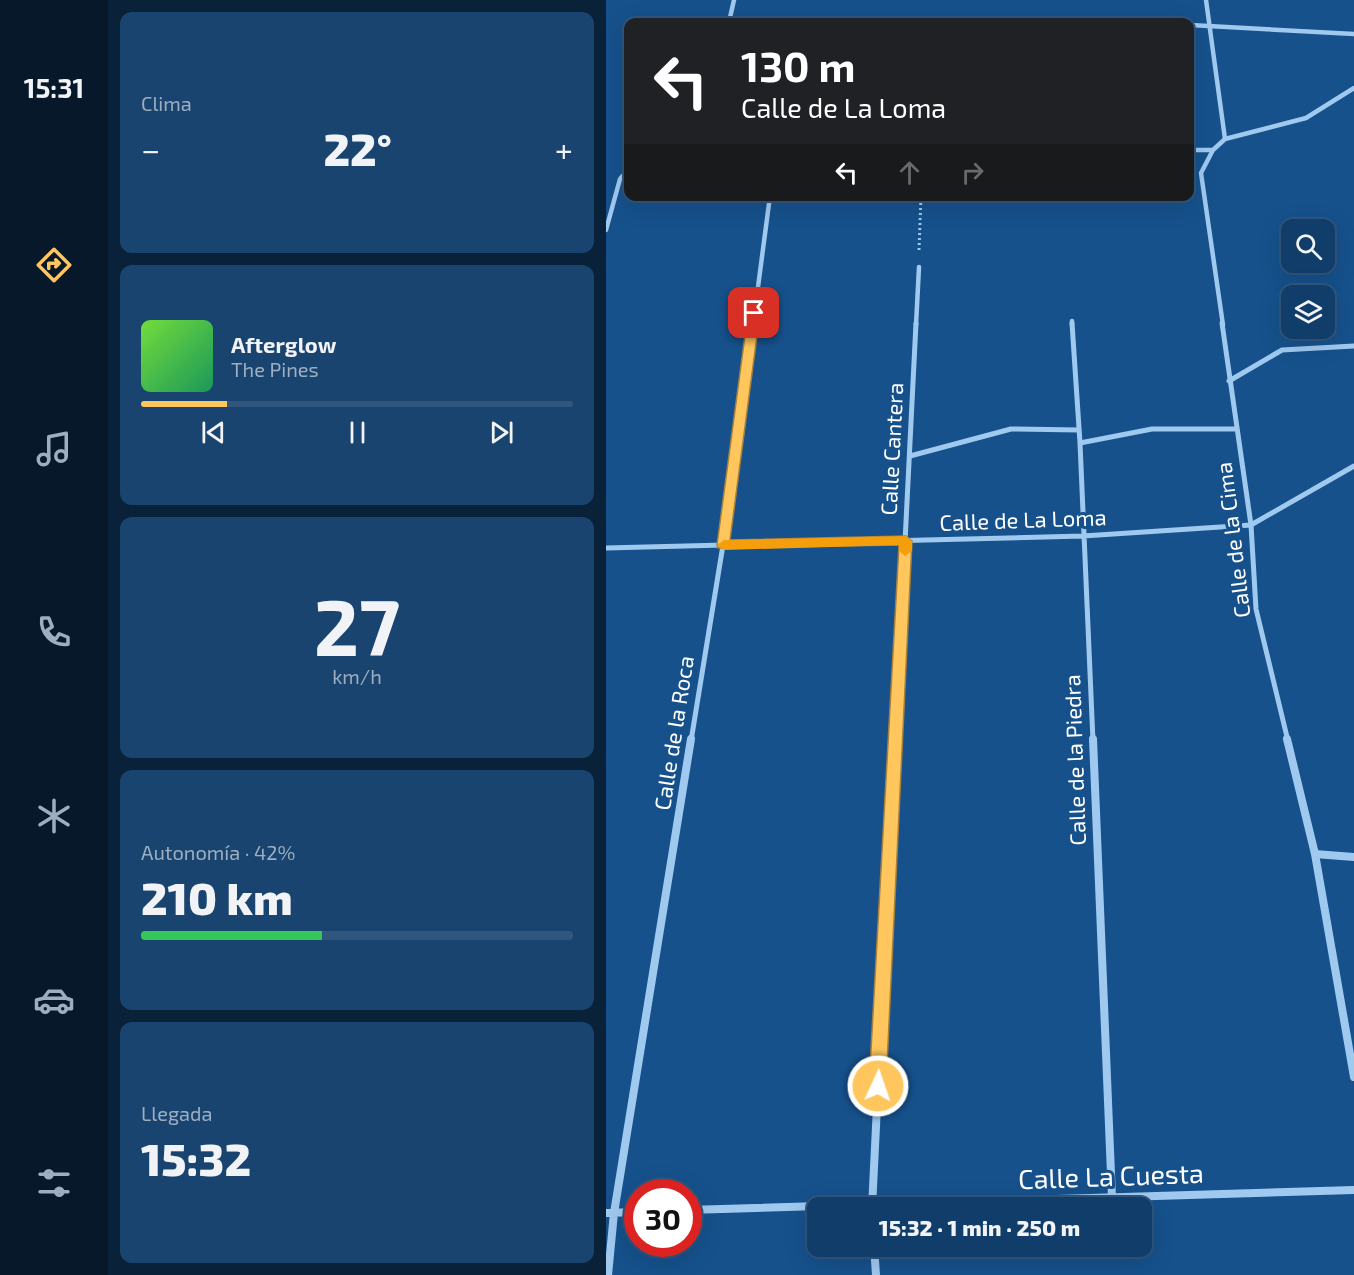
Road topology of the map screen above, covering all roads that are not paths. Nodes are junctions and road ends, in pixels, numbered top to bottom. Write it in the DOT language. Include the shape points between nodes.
graph roads {
  1 [pos="734,0"];
  2 [pos="1206,0"];
  3 [pos="730,18"];
  4 [pos="1194,25"];
  5 [pos="1209,26"];
  6 [pos="1354,34"];
  7 [pos="1354,88"];
  8 [pos="1225,139"];
  9 [pos="1194,150"];
  10 [pos="1213,150"];
  11 [pos="624,174"];
  12 [pos="769,201"];
  13 [pos="606,230"];
  14 [pos="919,267"];
  15 [pos="1072,321"];
  16 [pos="1354,346"];
  17 [pos="1229,381"];
  18 [pos="1236,429"];
  19 [pos="1079,430"];
  20 [pos="1080,443"];
  21 [pos="910,456"];
  22 [pos="1354,466"];
  23 [pos="1251,525"];
  24 [pos="1083,536"];
  25 [pos="906,541"];
  26 [pos="723,545"];
  27 [pos="606,548"];
  28 [pos="1315,854"];
  29 [pos="1354,857"];
  30 [pos="1354,1077"];
  31 [pos="1354,1190"];
  32 [pos="872,1197"];
  33 [pos="1112,1197"];
  34 [pos="1142,1197"];
  35 [pos="807,1207"];
  36 [pos="702,1210"];
  37 [pos="610,1213"];
  38 [pos="875,1257"];
  39 [pos="608,1275"];
  40 [pos="876,1275"];
  1 -- 3 [label="street"];
  2 -- 5 [label="street"];
  4 -- 5 [label="street"];
  5 -- 6 [label="street"];
  5 -- 8 [label="street"];
  7 -- 8 [label="street" via="1306,118"];
  8 -- 10 [label="street, Calle de la Cima"];
  9 -- 10 [label="street"];
  10 -- 17 [label="street, Calle de la Cima" via="1201,173"];
  11 -- 13 [label="street"];
  12 -- 26 [label="street, Calle de la Roca"];
  14 -- 21 [label="street, Calle Cantera"];
  15 -- 19 [label="street, Calle de la Piedra"];
  16 -- 17 [label="street" via="1282,350"];
  17 -- 18 [label="street, Calle de la Cima"];
  18 -- 20 [label="street" via="1152,429"];
  18 -- 23 [label="street, Calle de la Cima"];
  19 -- 20 [label="street, Calle de la Piedra"];
  19 -- 21 [label="street" via="1011,429"];
  20 -- 24 [label="street, Calle de la Piedra"];
  21 -- 25 [label="street, Calle Cantera"];
  22 -- 23 [label="street, Calle de La Loma"];
  23 -- 24 [label="street, Calle de La Loma"];
  23 -- 28 [label="street, Calle de la Cima" via="1256,609"];
  24 -- 25 [label="street, Calle de La Loma"];
  24 -- 33 [label="street, Calle de la Piedra"];
  25 -- 26 [label="street, Calle de La Loma"];
  25 -- 32 [label="street, Calle Cantera"];
  26 -- 27 [label="street, Calle de La Loma"];
  26 -- 37 [label="street, Calle de la Roca"];
  28 -- 29 [label="street"];
  28 -- 30 [label="street, Calle de la Cima"];
  31 -- 34 [label="street, Calle La Cuesta"];
  35 -- 36 [label="street, Calle La Cuesta"];
  37 -- 39 [label="street, Calle de la Roca"];
  38 -- 40 [label="street"];
}
